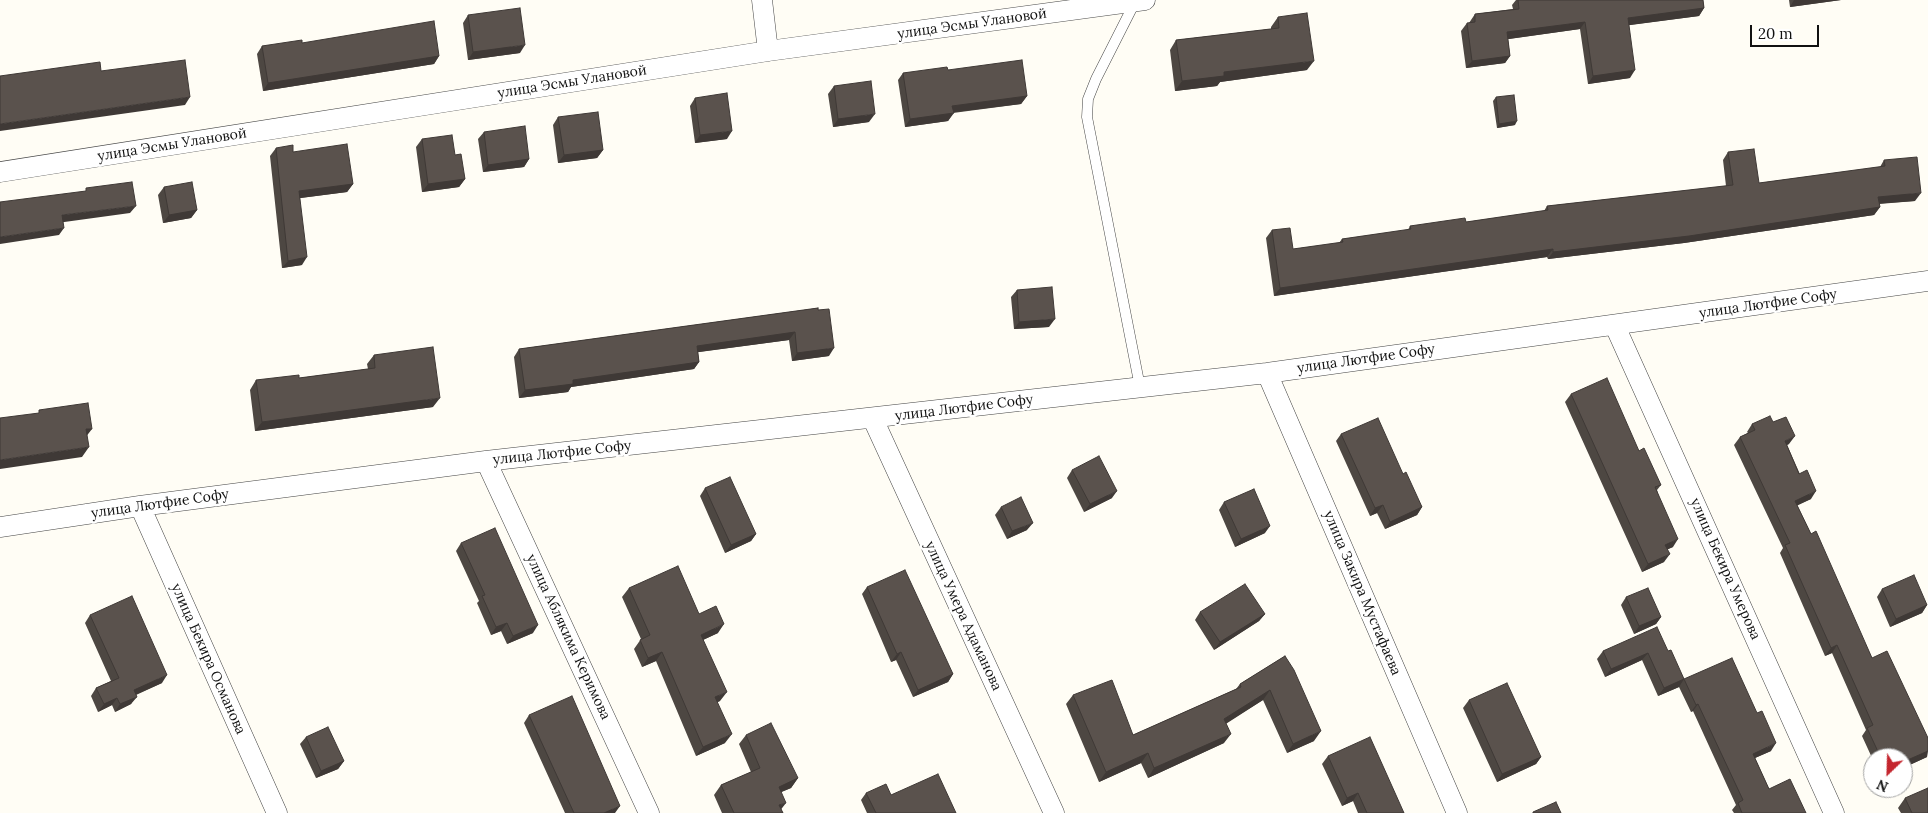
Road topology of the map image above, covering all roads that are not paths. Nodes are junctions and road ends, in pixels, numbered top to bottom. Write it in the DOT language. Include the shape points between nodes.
graph roads {
  1 [pos="762,0"];
  2 [pos="1140,1"];
  3 [pos="768,52"];
  4 [pos="0,172"];
  5 [pos="1928,281"];
  6 [pos="1615,326"];
  7 [pos="1267,373"];
  8 [pos="1140,388"];
  9 [pos="872,419"];
  10 [pos="486,461"];
  11 [pos="140,506"];
  12 [pos="0,528"];
  13 [pos="277,813"];
  14 [pos="649,813"];
  15 [pos="1054,813"];
  16 [pos="1457,813"];
  17 [pos="1834,813"];
  1 -- 3 [label="street"];
  2 -- 3 [label="street, улица Эсмы Улановой"];
  2 -- 8 [label="lane" via="1096,79 1088,99 1087,118"];
  3 -- 4 [label="street, улица Эсмы Улановой"];
  5 -- 6 [label="street, улица Лютфие Софу"];
  6 -- 7 [label="street, улица Лютфие Софу"];
  6 -- 17 [label="street, улица Бекира Умерова"];
  7 -- 8 [label="street, улица Лютфие Софу"];
  7 -- 16 [label="street, улица Закира Мустафаева"];
  8 -- 9 [label="street, улица Лютфие Софу"];
  9 -- 10 [label="street, улица Лютфие Софу"];
  9 -- 15 [label="street, улица Умера Адаманова"];
  10 -- 11 [label="street, улица Лютфие Софу"];
  10 -- 14 [label="street, улица Аблякима Керимова"];
  11 -- 12 [label="street, улица Лютфие Софу"];
  11 -- 13 [label="street, улица Бекира Османова"];
}
